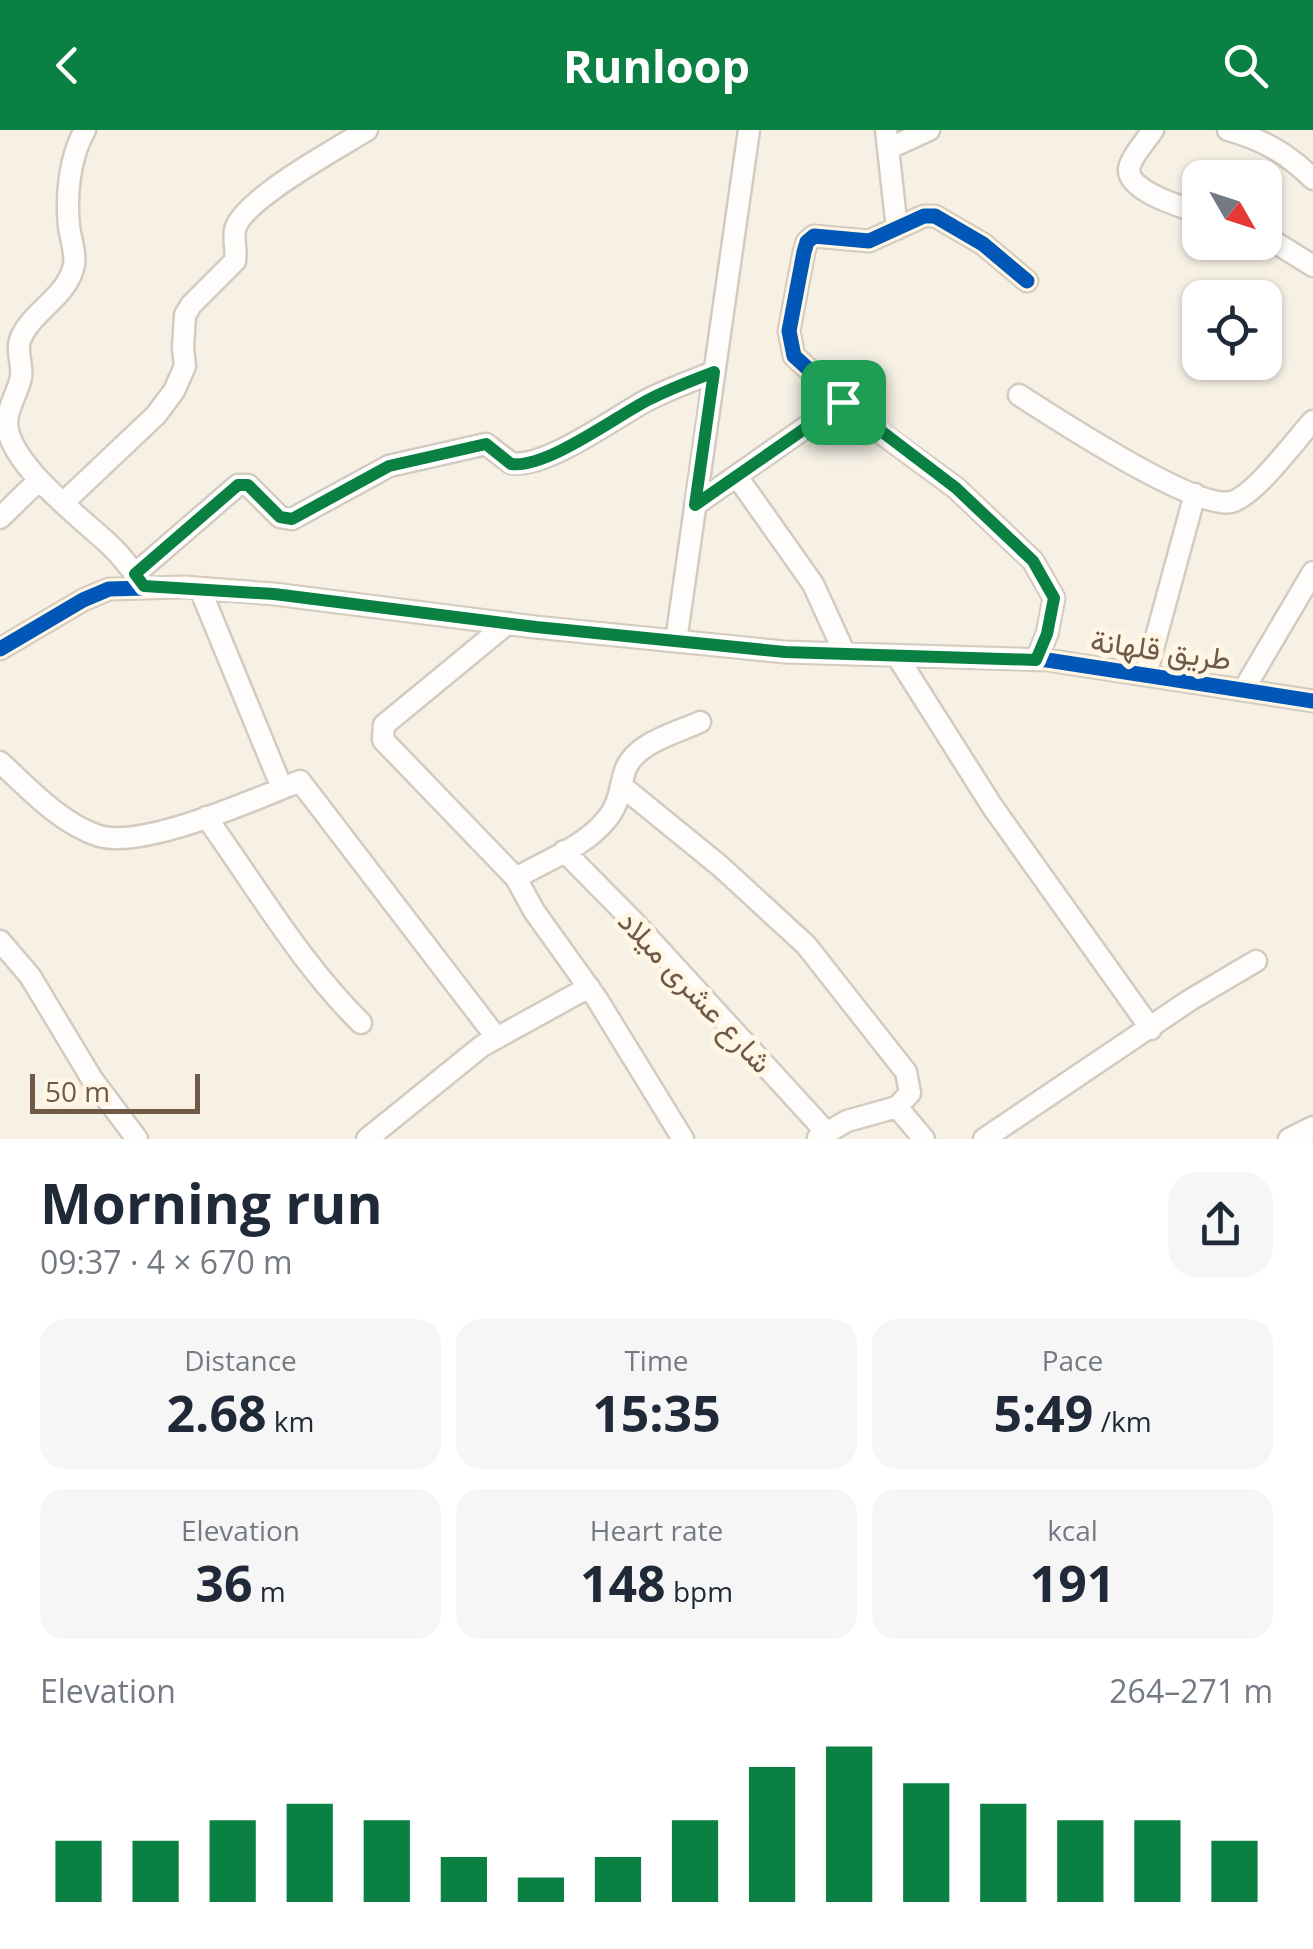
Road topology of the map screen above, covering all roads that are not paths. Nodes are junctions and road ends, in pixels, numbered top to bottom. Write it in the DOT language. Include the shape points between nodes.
graph roads {
  1 [pos="84,130"];
  2 [pos="367,130"];
  3 [pos="749,130"];
  4 [pos="928,130"];
  5 [pos="1153,130"];
  6 [pos="1228,130"];
  7 [pos="888,139"];
  8 [pos="1313,178"];
  9 [pos="1182,205"];
  10 [pos="897,229"];
  11 [pos="1282,247"];
  12 [pos="1313,266"];
  13 [pos="1028,281"];
  14 [pos="714,372"];
  15 [pos="1019,395"];
  16 [pos="843,402"];
  17 [pos="1313,421"];
  18 [pos="738,478"];
  19 [pos="38,480"];
  20 [pos="1195,494"];
  21 [pos="63,503"];
  22 [pos="695,505"];
  23 [pos="0,518"];
  24 [pos="1313,572"];
  25 [pos="140,580"];
  26 [pos="200,589"];
  27 [pos="508,624"];
  28 [pos="676,641"];
  29 [pos="0,649"];
  30 [pos="845,654"];
  31 [pos="897,656"];
  32 [pos="1036,660"];
  33 [pos="1146,674"];
  34 [pos="1244,689"];
  35 [pos="1313,701"];
  36 [pos="700,722"];
  37 [pos="0,762"];
  38 [pos="623,787"];
  39 [pos="282,788"];
  40 [pos="206,817"];
  41 [pos="564,851"];
  42 [pos="516,878"];
  43 [pos="0,941"];
  44 [pos="1256,960"];
  45 [pos="589,987"];
  46 [pos="361,1023"];
  47 [pos="1151,1029"];
  48 [pos="496,1038"];
  49 [pos="897,1107"];
  50 [pos="1313,1127"];
  51 [pos="822,1136"];
  52 [pos="137,1139"];
  53 [pos="367,1139"];
  54 [pos="682,1139"];
  55 [pos="924,1139"];
  56 [pos="984,1139"];
  57 [pos="1289,1139"];
  1 -- 19 [label="street" via="68,203 72,269 21,338 21,379 7,422"];
  2 -- 21 [label="street" via="247,210 235,230 235,262 185,315 182,378 156,415"];
  3 -- 14 [label="street"];
  4 -- 7 [label="street"];
  5 -- 9 [label="street" via="1128,172 1145,190"];
  6 -- 8 [label="street" via="1256,137"];
  7 -- 10 [label="street"];
  10 -- 13 [label="street" via="924,216 939,217"];
  10 -- 16 [label="street" via="869,242 818,236 807,242 790,344 798,361"];
  11 -- 12 [label="street"];
  14 -- 22 [label="street"];
  14 -- 25 [label="street" via="532,462 511,464 486,444 406,460 292,519 280,517 248,485 238,485"];
  15 -- 20 [label="street" via="1099,446"];
  16 -- 18 [label="street"];
  16 -- 32 [label="street" via="956,488 1033,561 1054,598"];
  17 -- 20 [label="street" via="1232,502"];
  18 -- 22 [label="street"];
  18 -- 30 [label="street" via="813,584"];
  19 -- 21 [label="street"];
  19 -- 23 [label="street"];
  20 -- 33 [label="street"];
  21 -- 25 [label="street"];
  22 -- 28 [label="street"];
  24 -- 34 [label="street"];
  25 -- 26 [label="street, طريق قلهانة"];
  25 -- 29 [label="street, طريق قلهانة" via="82,600"];
  26 -- 27 [label="street, طريق قلهانة"];
  26 -- 39 [label="street"];
  27 -- 28 [label="street, طريق قلهانة"];
  27 -- 42 [label="street" via="384,725 382,734"];
  28 -- 30 [label="street, طريق قلهانة"];
  30 -- 31 [label="street, طريق قلهانة"];
  31 -- 32 [label="street, طريق قلهانة"];
  31 -- 47 [label="street" via="992,806"];
  32 -- 33 [label="street, طريق قلهانة"];
  33 -- 34 [label="street, طريق قلهانة"];
  34 -- 35 [label="street, طريق قلهانة"];
  36 -- 38 [label="street" via="637,752 626,766"];
  37 -- 40 [label="street" via="52,808 100,836 126,838"];
  38 -- 41 [label="street" via="604,823"];
  38 -- 49 [label="street" via="806,945 906,1072 910,1092"];
  39 -- 40 [label="street"];
  39 -- 48 [label="street" via="300,781"];
  40 -- 46 [label="street" via="296,945"];
  41 -- 42 [label="street"];
  41 -- 51 [label="street, شارع عشرى ميلاد"];
  42 -- 45 [label="street"];
  43 -- 52 [label="street"];
  44 -- 47 [label="street"];
  45 -- 48 [label="street"];
  45 -- 54 [label="street"];
  47 -- 56 [label="street"];
  48 -- 53 [label="street"];
  49 -- 51 [label="street"];
  49 -- 55 [label="street"];
  50 -- 57 [label="street"];
}
